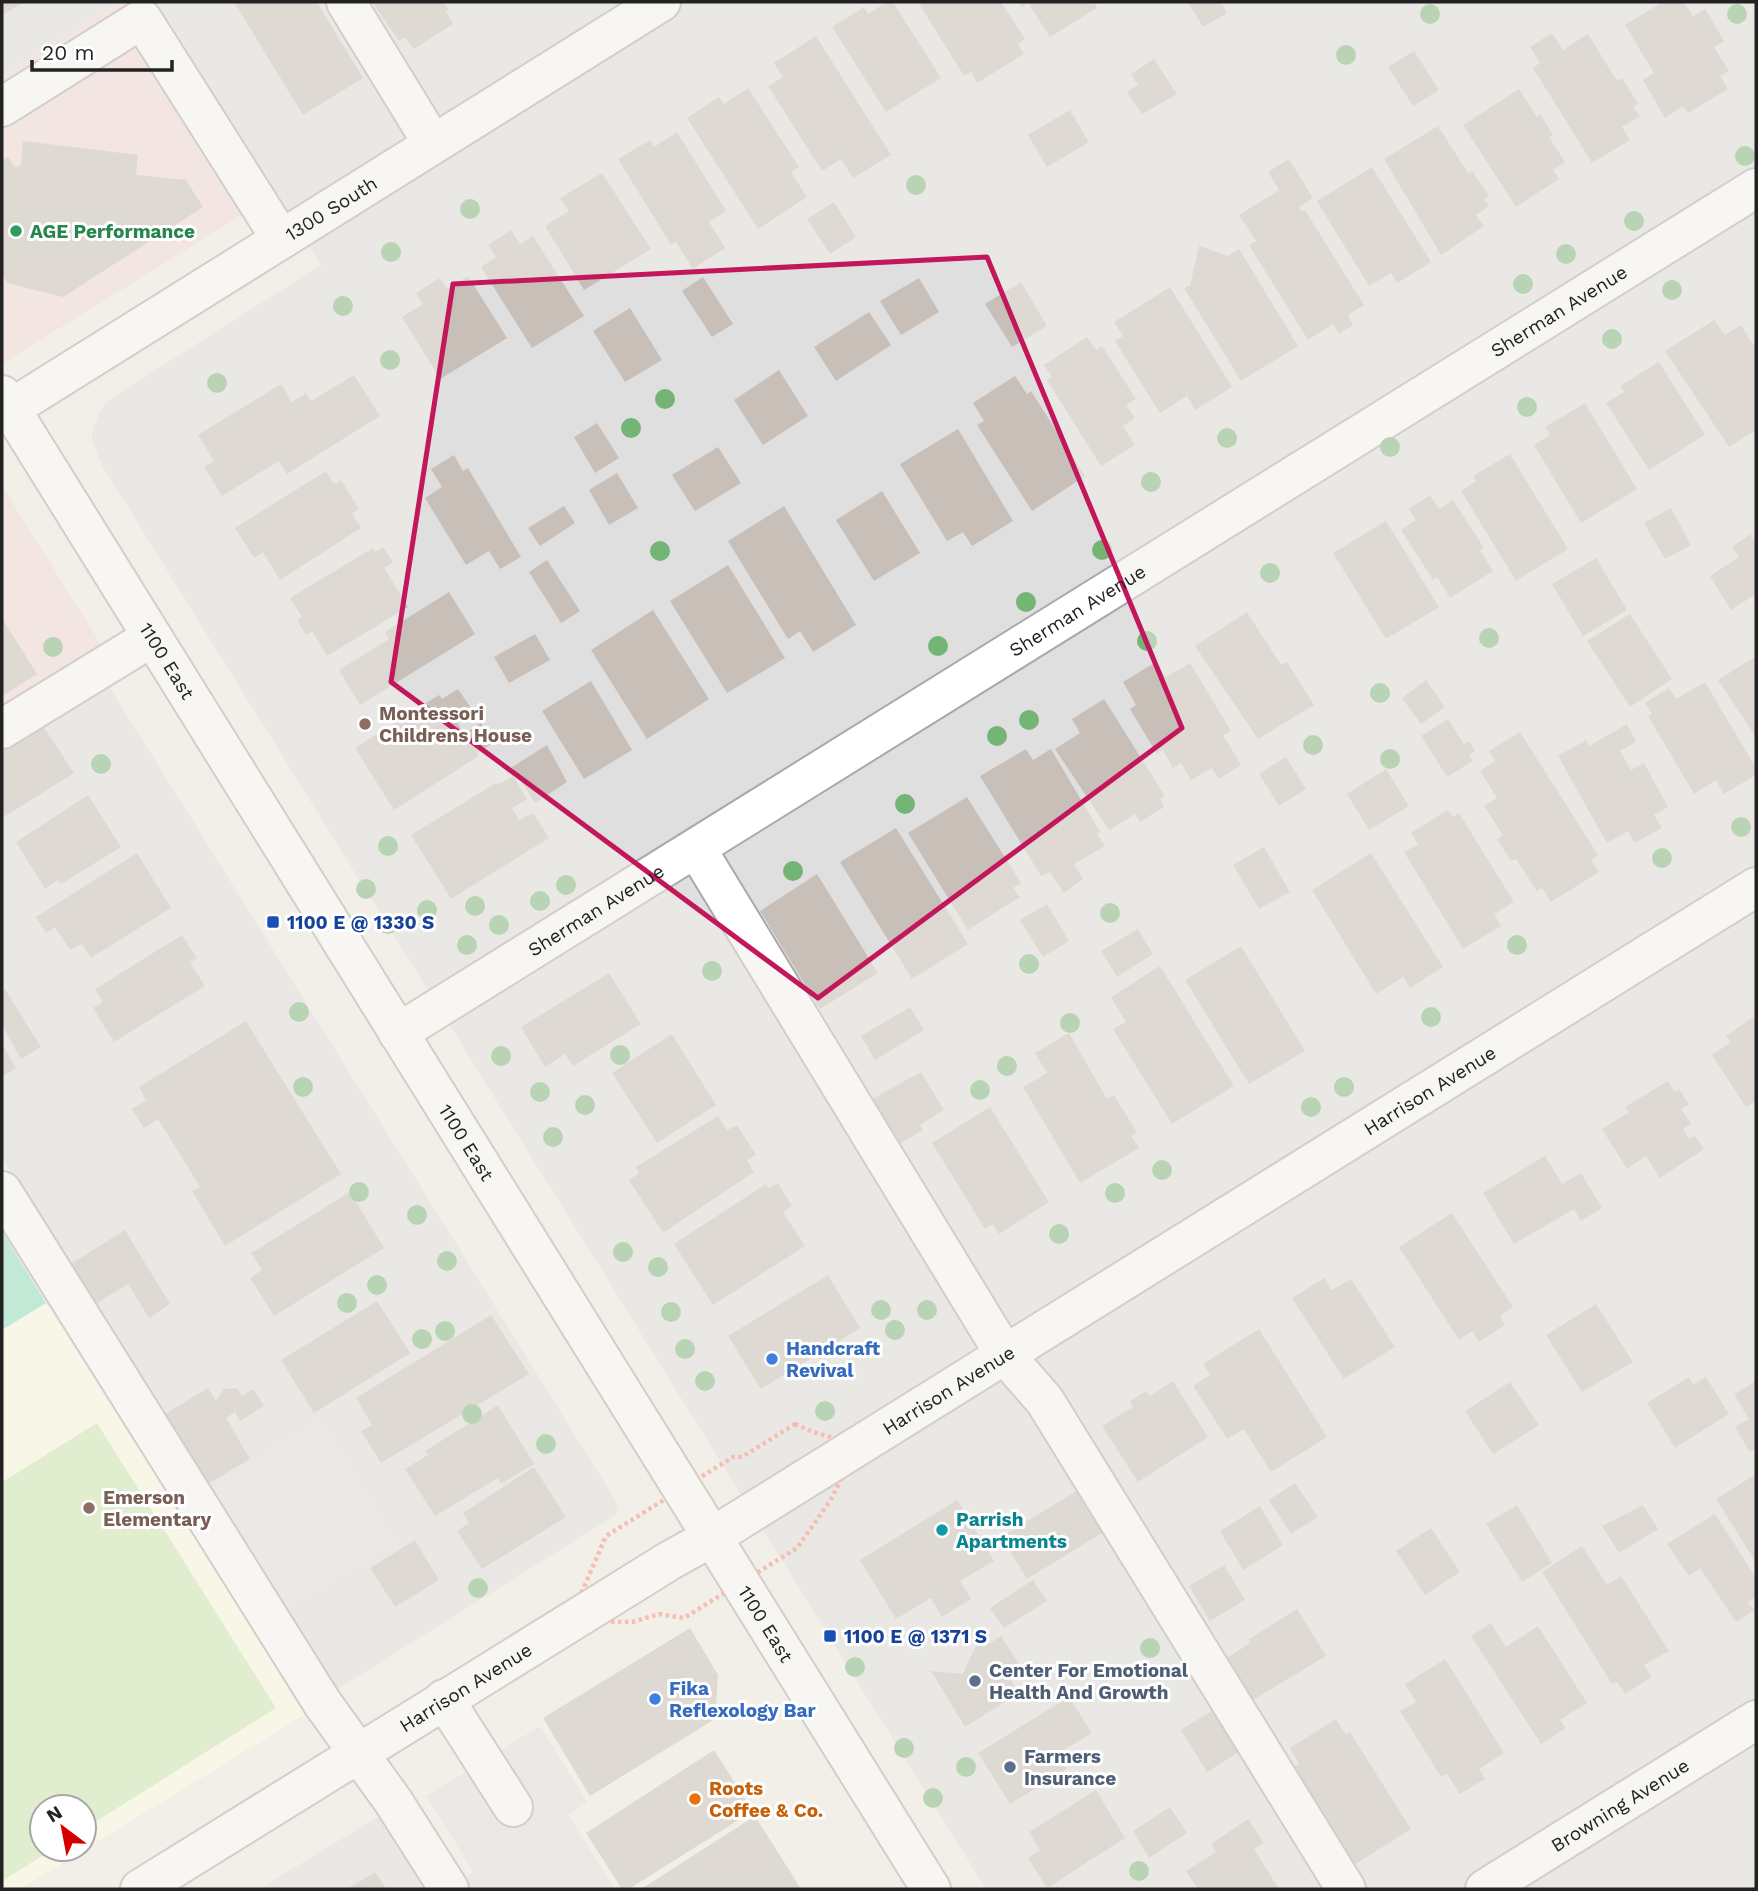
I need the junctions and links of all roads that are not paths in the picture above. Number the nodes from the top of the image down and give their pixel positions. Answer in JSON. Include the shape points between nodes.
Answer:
{"nodes":[{"id":1,"x":346,"y":2,"type":"edge"},
{"id":2,"x":661,"y":2,"type":"edge"},
{"id":3,"x":2,"y":107,"type":"edge"},
{"id":4,"x":433,"y":144,"type":"junction"},
{"id":5,"x":1756,"y":188,"type":"edge"},
{"id":6,"x":281,"y":239,"type":"junction"},
{"id":7,"x":4,"y":406,"type":"edge"},
{"id":8,"x":152,"y":637,"type":"junction"},
{"id":9,"x":2,"y":729,"type":"edge"},
{"id":10,"x":696,"y":848,"type":"junction"},
{"id":11,"x":1756,"y":887,"type":"edge"},
{"id":12,"x":398,"y":1033,"type":"junction"},
{"id":13,"x":2,"y":1191,"type":"edge"},
{"id":14,"x":1004,"y":1354,"type":"junction"},
{"id":15,"x":712,"y":1537,"type":"junction"},
{"id":16,"x":444,"y":1699,"type":"junction"},
{"id":17,"x":1756,"y":1720,"type":"edge"},
{"id":18,"x":358,"y":1753,"type":"junction"},
{"id":19,"x":513,"y":1807,"type":"dead end"},
{"id":20,"x":140,"y":1889,"type":"edge"},
{"id":21,"x":449,"y":1889,"type":"edge"},
{"id":22,"x":931,"y":1889,"type":"edge"},
{"id":23,"x":1346,"y":1889,"type":"edge"},
{"id":24,"x":1485,"y":1889,"type":"edge"}],
"edges":[{"from":1,"to":4,"type":"street"},
{"from":2,"to":4,"type":"street","name":"1300 South"},
{"from":3,"to":6,"type":"street","via":[[142,19]]},
{"from":4,"to":6,"type":"street","name":"1300 South"},
{"from":5,"to":10,"type":"street","name":"Sherman Avenue"},
{"from":6,"to":7,"type":"street","name":"1300 South"},
{"from":7,"to":8,"type":"street","name":"1100 East"},
{"from":8,"to":9,"type":"street"},
{"from":8,"to":12,"type":"street","name":"1100 East"},
{"from":10,"to":12,"type":"street","name":"Sherman Avenue"},
{"from":10,"to":14,"type":"street"},
{"from":11,"to":14,"type":"street","name":"Harrison Avenue"},
{"from":12,"to":15,"type":"street","name":"1100 East"},
{"from":13,"to":18,"type":"street"},
{"from":14,"to":15,"type":"street","name":"Harrison Avenue"},
{"from":14,"to":23,"type":"street","via":[[1045,1401]]},
{"from":15,"to":16,"type":"street","name":"Harrison Avenue"},
{"from":15,"to":22,"type":"street","name":"1100 East"},
{"from":16,"to":18,"type":"street","name":"Harrison Avenue"},
{"from":16,"to":19,"type":"street"},
{"from":17,"to":24,"type":"street","name":"Browning Avenue"},
{"from":18,"to":20,"type":"street","name":"Harrison Avenue"},
{"from":18,"to":21,"type":"street"}]}
